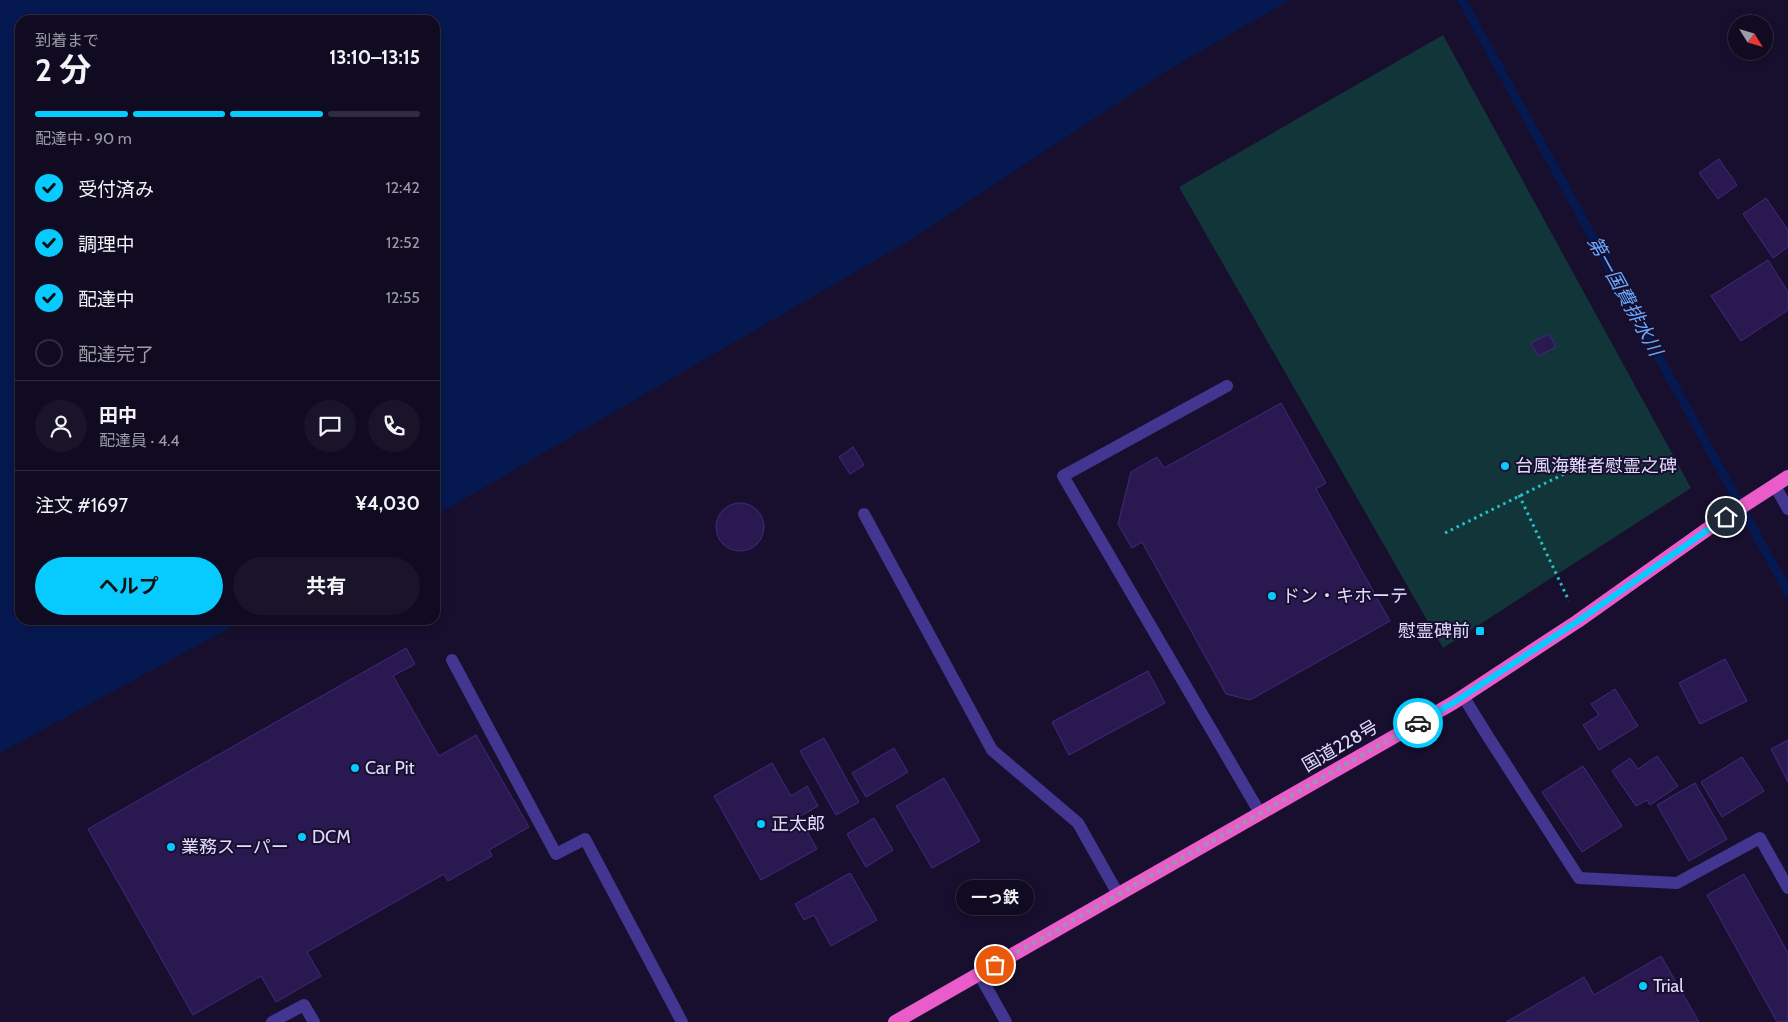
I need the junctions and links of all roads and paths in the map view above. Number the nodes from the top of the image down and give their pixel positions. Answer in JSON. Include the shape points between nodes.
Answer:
{"nodes":[{"id":1,"x":1227,"y":386,"type":"dead end"},
{"id":2,"x":1584,"y":464,"type":"dead end"},
{"id":3,"x":1788,"y":477,"type":"edge"},
{"id":4,"x":1775,"y":486,"type":"junction"},
{"id":5,"x":1519,"y":495,"type":"junction"},
{"id":6,"x":1788,"y":509,"type":"edge"},
{"id":7,"x":864,"y":514,"type":"dead end"},
{"id":8,"x":1445,"y":533,"type":"dead end"},
{"id":9,"x":1578,"y":621,"type":"junction"},
{"id":10,"x":452,"y":660,"type":"dead end"},
{"id":11,"x":1463,"y":696,"type":"junction"},
{"id":12,"x":1260,"y":813,"type":"junction"},
{"id":13,"x":1788,"y":888,"type":"edge"},
{"id":14,"x":1118,"y":894,"type":"junction"},
{"id":15,"x":979,"y":974,"type":"junction"},
{"id":16,"x":272,"y":1022,"type":"edge"},
{"id":17,"x":314,"y":1022,"type":"edge"},
{"id":18,"x":682,"y":1022,"type":"edge"},
{"id":19,"x":895,"y":1022,"type":"edge"},
{"id":20,"x":1006,"y":1022,"type":"edge"}],
"edges":[{"from":1,"to":12,"type":"street","via":[[1063,476]]},
{"from":2,"to":5,"type":"path"},
{"from":3,"to":4,"type":"highway","name":"国道228号"},
{"from":4,"to":6,"type":"street"},
{"from":4,"to":9,"type":"highway","name":"国道228号","via":[[1709,528]]},
{"from":5,"to":8,"type":"path"},
{"from":5,"to":9,"type":"path"},
{"from":7,"to":14,"type":"street","via":[[992,750],[1078,823]]},
{"from":9,"to":11,"type":"highway","name":"国道228号"},
{"from":10,"to":18,"type":"street","via":[[556,854],[585,839]]},
{"from":11,"to":12,"type":"highway","name":"国道228号"},
{"from":11,"to":13,"type":"street","via":[[1579,878],[1677,883],[1760,838]]},
{"from":12,"to":14,"type":"highway","name":"国道228号"},
{"from":14,"to":15,"type":"highway","name":"国道228号"},
{"from":15,"to":19,"type":"highway","name":"国道228号"},
{"from":15,"to":20,"type":"street"},
{"from":16,"to":17,"type":"street","via":[[304,1005]]}]}
